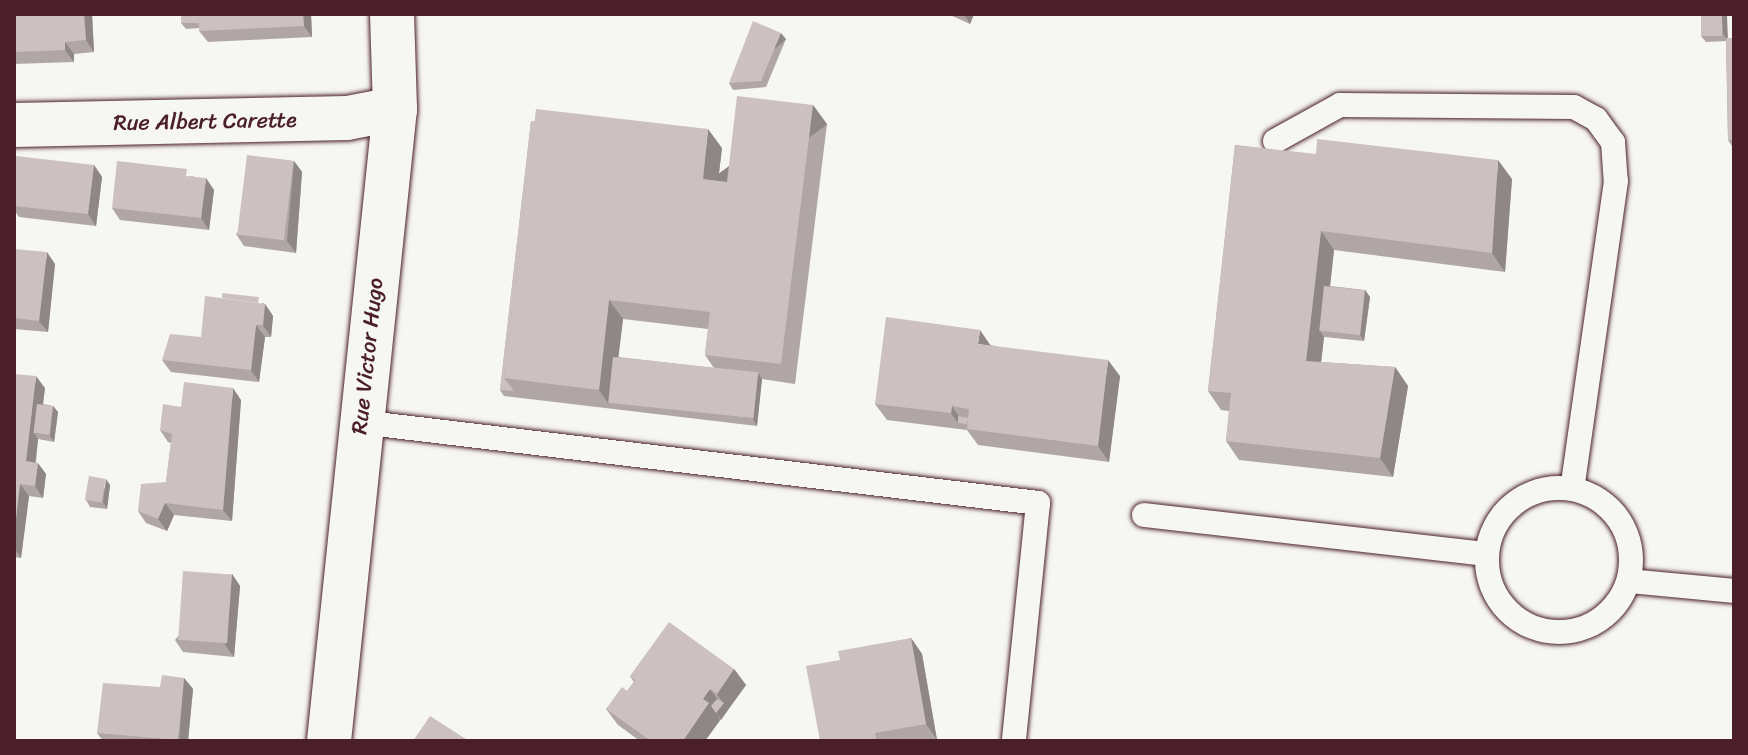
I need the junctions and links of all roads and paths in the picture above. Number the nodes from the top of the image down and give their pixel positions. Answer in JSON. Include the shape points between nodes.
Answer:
{"nodes":[{"id":1,"x":392,"y":14,"type":"edge"},
{"id":2,"x":395,"y":109,"type":"junction"},
{"id":3,"x":14,"y":125,"type":"edge"},
{"id":4,"x":1275,"y":141,"type":"dead end"},
{"id":5,"x":360,"y":422,"type":"junction"},
{"id":6,"x":1572,"y":489,"type":"junction"},
{"id":7,"x":1144,"y":515,"type":"dead end"},
{"id":8,"x":1486,"y":554,"type":"junction"},
{"id":9,"x":1629,"y":581,"type":"junction"},
{"id":10,"x":1734,"y":591,"type":"edge"},
{"id":11,"x":330,"y":697,"type":"junction"},
{"id":12,"x":309,"y":741,"type":"edge"},
{"id":13,"x":329,"y":741,"type":"edge"},
{"id":14,"x":1014,"y":741,"type":"edge"}],
"edges":[{"from":1,"to":2,"type":"street","name":"Rue Victor Hugo"},
{"from":2,"to":3,"type":"street","name":"Rue Albert Carette","via":[[347,118]]},
{"from":2,"to":5,"type":"street","name":"Rue Victor Hugo"},
{"from":4,"to":6,"type":"lane","via":[[1340,105],[1574,107],[1596,119],[1613,142],[1616,181]]},
{"from":5,"to":11,"type":"street","name":"Rue Victor Hugo"},
{"from":5,"to":14,"type":"lane","via":[[1038,503]]},
{"from":6,"to":8,"type":"lane","via":[[1525,496],[1506,510]]},
{"from":6,"to":9,"type":"lane","via":[[1594,497],[1620,523],[1631,556]]},
{"from":7,"to":8,"type":"lane"},
{"from":8,"to":9,"type":"lane","via":[[1497,599],[1524,623],[1557,633],[1602,619]]},
{"from":9,"to":10,"type":"lane"},
{"from":11,"to":12,"type":"street","name":"Rue Victor Hugo"},
{"from":11,"to":13,"type":"street","name":"Rue Victor Hugo"}]}
